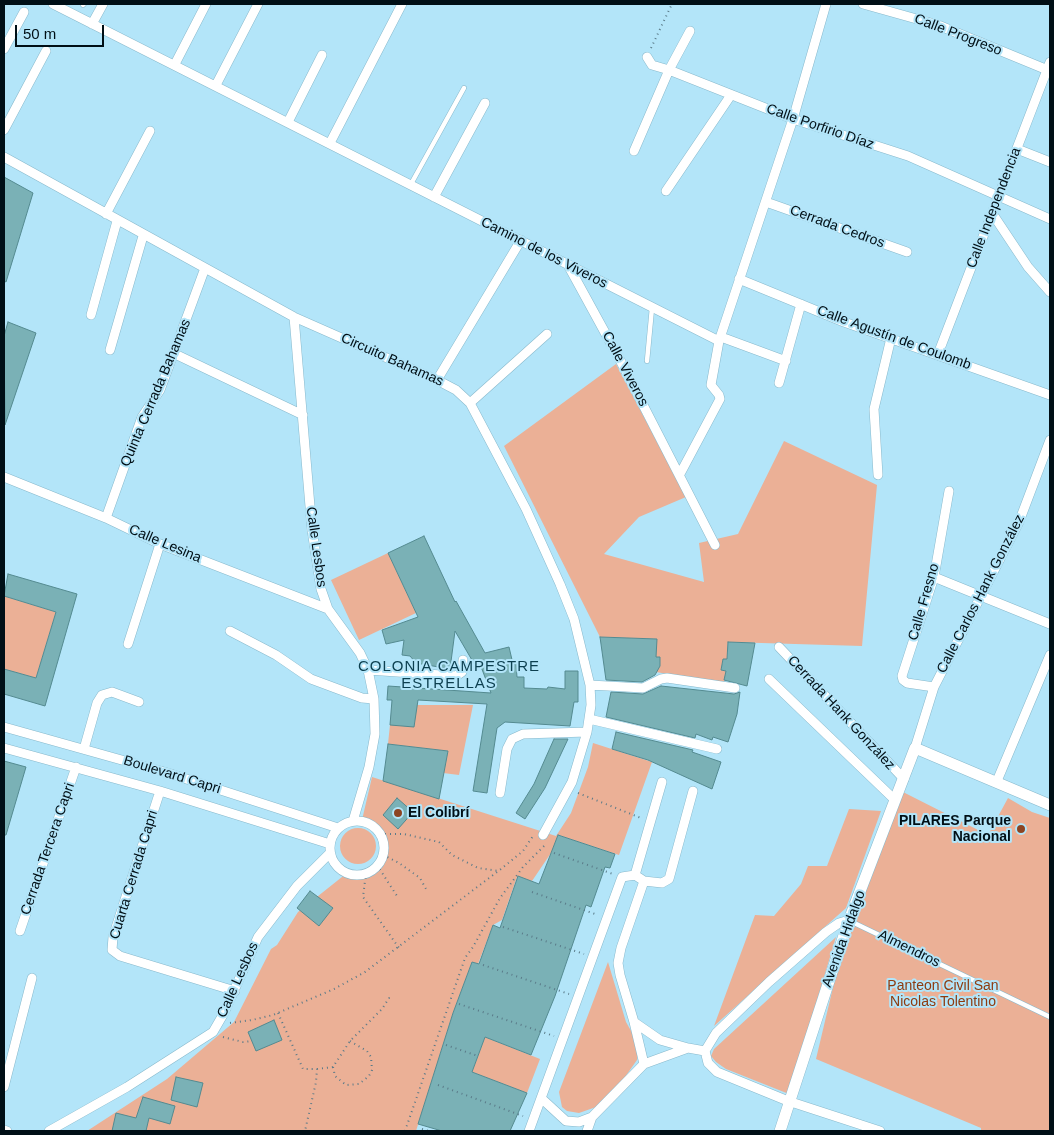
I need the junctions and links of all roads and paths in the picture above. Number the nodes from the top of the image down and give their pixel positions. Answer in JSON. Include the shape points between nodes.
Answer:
{"nodes":[{"id":1,"x":53,"y":4,"type":"edge"},
{"id":2,"x":102,"y":4,"type":"edge"},
{"id":3,"x":206,"y":4,"type":"edge"},
{"id":4,"x":258,"y":4,"type":"edge"},
{"id":5,"x":402,"y":4,"type":"edge"},
{"id":6,"x":672,"y":4,"type":"edge"},
{"id":7,"x":826,"y":4,"type":"edge"},
{"id":8,"x":863,"y":4,"type":"edge"},
{"id":9,"x":892,"y":8,"type":"edge"},
{"id":10,"x":24,"y":12,"type":"dead end"},
{"id":11,"x":92,"y":24,"type":"junction"},
{"id":12,"x":690,"y":31,"type":"dead end"},
{"id":13,"x":4,"y":48,"type":"edge"},
{"id":14,"x":46,"y":51,"type":"dead end"},
{"id":15,"x":322,"y":55,"type":"dead end"},
{"id":16,"x":647,"y":57,"type":"joint"},
{"id":17,"x":175,"y":64,"type":"junction"},
{"id":18,"x":1049,"y":68,"type":"edge"},
{"id":19,"x":669,"y":70,"type":"junction"},
{"id":20,"x":216,"y":85,"type":"junction"},
{"id":21,"x":464,"y":88,"type":"dead end"},
{"id":22,"x":731,"y":95,"type":"junction"},
{"id":23,"x":485,"y":103,"type":"dead end"},
{"id":24,"x":793,"y":119,"type":"junction"},
{"id":25,"x":288,"y":122,"type":"junction"},
{"id":26,"x":4,"y":130,"type":"edge"},
{"id":27,"x":150,"y":131,"type":"dead end"},
{"id":28,"x":330,"y":143,"type":"junction"},
{"id":29,"x":1017,"y":149,"type":"junction"},
{"id":30,"x":634,"y":152,"type":"dead end"},
{"id":31,"x":4,"y":157,"type":"edge"},
{"id":32,"x":1050,"y":162,"type":"edge"},
{"id":33,"x":411,"y":184,"type":"junction"},
{"id":34,"x":666,"y":191,"type":"dead end"},
{"id":35,"x":1000,"y":195,"type":"junction"},
{"id":36,"x":434,"y":197,"type":"junction"},
{"id":37,"x":766,"y":202,"type":"junction"},
{"id":38,"x":992,"y":213,"type":"junction"},
{"id":39,"x":106,"y":214,"type":"junction"},
{"id":40,"x":1050,"y":219,"type":"edge"},
{"id":41,"x":117,"y":221,"type":"junction"},
{"id":42,"x":143,"y":236,"type":"junction"},
{"id":43,"x":521,"y":240,"type":"junction"},
{"id":44,"x":907,"y":252,"type":"dead end"},
{"id":45,"x":568,"y":265,"type":"junction"},
{"id":46,"x":205,"y":268,"type":"junction"},
{"id":47,"x":739,"y":279,"type":"junction"},
{"id":48,"x":1050,"y":292,"type":"edge"},
{"id":49,"x":801,"y":304,"type":"junction"},
{"id":50,"x":652,"y":308,"type":"junction"},
{"id":51,"x":91,"y":315,"type":"dead end"},
{"id":52,"x":294,"y":317,"type":"junction"},
{"id":53,"x":547,"y":334,"type":"dead end"},
{"id":54,"x":891,"y":338,"type":"junction"},
{"id":55,"x":720,"y":339,"type":"junction"},
{"id":56,"x":110,"y":350,"type":"dead end"},
{"id":57,"x":175,"y":354,"type":"junction"},
{"id":58,"x":938,"y":354,"type":"junction"},
{"id":59,"x":647,"y":361,"type":"dead end"},
{"id":60,"x":786,"y":361,"type":"junction"},
{"id":61,"x":438,"y":380,"type":"junction"},
{"id":62,"x":779,"y":383,"type":"dead end"},
{"id":63,"x":1050,"y":395,"type":"edge"},
{"id":64,"x":470,"y":403,"type":"junction"},
{"id":65,"x":303,"y":415,"type":"junction"},
{"id":66,"x":1050,"y":440,"type":"edge"},
{"id":67,"x":680,"y":474,"type":"junction"},
{"id":68,"x":878,"y":476,"type":"dead end"},
{"id":69,"x":4,"y":477,"type":"edge"},
{"id":70,"x":949,"y":491,"type":"dead end"},
{"id":71,"x":106,"y":518,"type":"junction"},
{"id":72,"x":160,"y":544,"type":"junction"},
{"id":73,"x":714,"y":546,"type":"dead end"},
{"id":74,"x":934,"y":578,"type":"junction"},
{"id":75,"x":982,"y":597,"type":"junction"},
{"id":76,"x":328,"y":609,"type":"junction"},
{"id":77,"x":1050,"y":624,"type":"edge"},
{"id":78,"x":230,"y":631,"type":"dead end"},
{"id":79,"x":128,"y":644,"type":"dead end"},
{"id":80,"x":779,"y":646,"type":"dead end"},
{"id":81,"x":1050,"y":655,"type":"edge"},
{"id":82,"x":463,"y":660,"type":"dead end"},
{"id":83,"x":368,"y":670,"type":"junction"},
{"id":84,"x":769,"y":679,"type":"dead end"},
{"id":85,"x":590,"y":684,"type":"junction"},
{"id":86,"x":934,"y":687,"type":"junction"},
{"id":87,"x":735,"y":688,"type":"dead end"},
{"id":88,"x":374,"y":699,"type":"junction"},
{"id":89,"x":139,"y":702,"type":"dead end"},
{"id":90,"x":590,"y":719,"type":"junction"},
{"id":91,"x":4,"y":727,"type":"edge"},
{"id":92,"x":587,"y":732,"type":"junction"},
{"id":93,"x":4,"y":748,"type":"edge"},
{"id":94,"x":915,"y":748,"type":"junction"},
{"id":95,"x":717,"y":749,"type":"dead end"},
{"id":96,"x":84,"y":750,"type":"junction"},
{"id":97,"x":76,"y":767,"type":"junction"},
{"id":98,"x":904,"y":779,"type":"junction"},
{"id":99,"x":997,"y":781,"type":"junction"},
{"id":100,"x":662,"y":782,"type":"dead end"},
{"id":101,"x":568,"y":790,"type":"junction"},
{"id":102,"x":160,"y":791,"type":"junction"},
{"id":103,"x":693,"y":791,"type":"dead end"},
{"id":104,"x":500,"y":793,"type":"dead end"},
{"id":105,"x":895,"y":800,"type":"junction"},
{"id":106,"x":1050,"y":805,"type":"edge"},
{"id":107,"x":353,"y":821,"type":"junction"},
{"id":108,"x":650,"y":822,"type":"junction"},
{"id":109,"x":338,"y":828,"type":"junction"},
{"id":110,"x":380,"y":834,"type":"junction"},
{"id":111,"x":543,"y":835,"type":"junction"},
{"id":112,"x":330,"y":848,"type":"junction"},
{"id":113,"x":554,"y":853,"type":"dead end"},
{"id":114,"x":383,"y":855,"type":"junction"},
{"id":115,"x":377,"y":865,"type":"junction"},
{"id":116,"x":499,"y":871,"type":"junction"},
{"id":117,"x":366,"y":873,"type":"junction"},
{"id":118,"x":635,"y":874,"type":"junction"},
{"id":119,"x":622,"y":877,"type":"junction"},
{"id":120,"x":644,"y":880,"type":"junction"},
{"id":121,"x":426,"y":889,"type":"dead end"},
{"id":122,"x":532,"y":892,"type":"dead end"},
{"id":123,"x":397,"y":896,"type":"dead end"},
{"id":124,"x":605,"y":918,"type":"junction"},
{"id":125,"x":849,"y":920,"type":"junction"},
{"id":126,"x":503,"y":927,"type":"dead end"},
{"id":127,"x":20,"y":931,"type":"dead end"},
{"id":128,"x":399,"y":948,"type":"junction"},
{"id":129,"x":592,"y":956,"type":"junction"},
{"id":130,"x":484,"y":965,"type":"dead end"},
{"id":131,"x":32,"y":978,"type":"dead end"},
{"id":132,"x":235,"y":991,"type":"junction"},
{"id":133,"x":388,"y":994,"type":"dead end"},
{"id":134,"x":577,"y":997,"type":"junction"},
{"id":135,"x":460,"y":1004,"type":"dead end"},
{"id":136,"x":278,"y":1013,"type":"junction"},
{"id":137,"x":1050,"y":1017,"type":"edge"},
{"id":138,"x":634,"y":1022,"type":"junction"},
{"id":139,"x":219,"y":1023,"type":"junction"},
{"id":140,"x":213,"y":1032,"type":"junction"},
{"id":141,"x":561,"y":1039,"type":"junction"},
{"id":142,"x":252,"y":1040,"type":"dead end"},
{"id":143,"x":350,"y":1041,"type":"junction"},
{"id":144,"x":446,"y":1045,"type":"dead end"},
{"id":145,"x":688,"y":1048,"type":"junction"},
{"id":146,"x":705,"y":1051,"type":"junction"},
{"id":147,"x":478,"y":1056,"type":"dead end"},
{"id":148,"x":644,"y":1064,"type":"junction"},
{"id":149,"x":333,"y":1067,"type":"junction"},
{"id":150,"x":317,"y":1069,"type":"junction"},
{"id":151,"x":438,"y":1085,"type":"dead end"},
{"id":152,"x":4,"y":1087,"type":"edge"},
{"id":153,"x":541,"y":1098,"type":"junction"},
{"id":154,"x":788,"y":1101,"type":"junction"},
{"id":155,"x":592,"y":1116,"type":"junction"},
{"id":156,"x":532,"y":1120,"type":"junction"},
{"id":157,"x":422,"y":1129,"type":"dead end"},
{"id":158,"x":49,"y":1131,"type":"edge"},
{"id":159,"x":305,"y":1131,"type":"edge"},
{"id":160,"x":405,"y":1131,"type":"edge"},
{"id":161,"x":429,"y":1131,"type":"edge"},
{"id":162,"x":529,"y":1131,"type":"edge"},
{"id":163,"x":587,"y":1131,"type":"edge"},
{"id":164,"x":780,"y":1131,"type":"edge"},
{"id":165,"x":880,"y":1131,"type":"edge"}],
"edges":[{"from":1,"to":11,"type":"street","name":"Camino de los Viveros"},
{"from":2,"to":11,"type":"street"},
{"from":3,"to":17,"type":"street"},
{"from":4,"to":20,"type":"street"},
{"from":5,"to":28,"type":"street"},
{"from":6,"to":16,"type":"path"},
{"from":7,"to":24,"type":"street"},
{"from":8,"to":9,"type":"street","name":"Calle Progreso"},
{"from":9,"to":18,"type":"street","name":"Calle Progreso"},
{"from":10,"to":13,"type":"street"},
{"from":11,"to":17,"type":"street","name":"Camino de los Viveros"},
{"from":12,"to":19,"type":"street"},
{"from":14,"to":26,"type":"street"},
{"from":15,"to":25,"type":"street"},
{"from":16,"to":19,"type":"street","name":"Calle Porfirio Díaz","via":[[652,66]]},
{"from":17,"to":20,"type":"street","name":"Camino de los Viveros"},
{"from":18,"to":29,"type":"street","name":"Calle Independencia"},
{"from":19,"to":22,"type":"street","name":"Calle Porfirio Díaz"},
{"from":19,"to":30,"type":"street"},
{"from":20,"to":25,"type":"street","name":"Camino de los Viveros"},
{"from":21,"to":33,"type":"lane"},
{"from":22,"to":24,"type":"street","name":"Calle Porfirio Díaz"},
{"from":22,"to":34,"type":"street"},
{"from":23,"to":36,"type":"street"},
{"from":24,"to":35,"type":"street","name":"Calle Porfirio Díaz","via":[[908,156]]},
{"from":24,"to":37,"type":"street"},
{"from":25,"to":28,"type":"street","name":"Camino de los Viveros"},
{"from":27,"to":39,"type":"street"},
{"from":28,"to":33,"type":"street","name":"Camino de los Viveros"},
{"from":29,"to":32,"type":"street"},
{"from":29,"to":35,"type":"street","name":"Calle Independencia"},
{"from":31,"to":39,"type":"street","name":"Circuito Bahamas"},
{"from":33,"to":36,"type":"street","name":"Camino de los Viveros"},
{"from":35,"to":38,"type":"street","name":"Calle Independencia"},
{"from":35,"to":40,"type":"street","name":"Calle Porfirio Díaz"},
{"from":36,"to":43,"type":"street","name":"Camino de los Viveros"},
{"from":37,"to":44,"type":"street","name":"Cerrada Cedros"},
{"from":37,"to":47,"type":"street"},
{"from":38,"to":48,"type":"street","via":[[1028,267]]},
{"from":38,"to":58,"type":"street","name":"Calle Independencia"},
{"from":39,"to":41,"type":"street","name":"Circuito Bahamas"},
{"from":41,"to":42,"type":"street","name":"Circuito Bahamas"},
{"from":41,"to":51,"type":"street"},
{"from":42,"to":46,"type":"street","name":"Circuito Bahamas"},
{"from":42,"to":56,"type":"street"},
{"from":43,"to":45,"type":"street","name":"Camino de los Viveros"},
{"from":43,"to":61,"type":"street"},
{"from":45,"to":50,"type":"street","name":"Camino de los Viveros"},
{"from":45,"to":67,"type":"street","name":"Calle Viveros"},
{"from":46,"to":52,"type":"street","name":"Circuito Bahamas"},
{"from":46,"to":57,"type":"street","name":"Quinta Cerrada Bahamas"},
{"from":47,"to":49,"type":"street","name":"Calle Agustín de Coulomb"},
{"from":47,"to":55,"type":"street"},
{"from":49,"to":54,"type":"street","name":"Calle Agustín de Coulomb"},
{"from":49,"to":60,"type":"street"},
{"from":50,"to":55,"type":"street","name":"Camino de los Viveros"},
{"from":50,"to":59,"type":"lane"},
{"from":52,"to":61,"type":"street","name":"Circuito Bahamas"},
{"from":52,"to":65,"type":"street","name":"Calle Lesbos"},
{"from":53,"to":64,"type":"street"},
{"from":54,"to":58,"type":"street","name":"Calle Agustín de Coulomb"},
{"from":54,"to":68,"type":"street","via":[[874,409]]},
{"from":55,"to":60,"type":"street"},
{"from":55,"to":67,"type":"street","via":[[711,385],[720,399]]},
{"from":57,"to":65,"type":"street"},
{"from":57,"to":71,"type":"street","name":"Quinta Cerrada Bahamas","via":[[160,390],[142,417]]},
{"from":58,"to":63,"type":"street","name":"Calle Agustín de Coulomb"},
{"from":60,"to":62,"type":"street"},
{"from":61,"to":64,"type":"street","name":"Circuito Bahamas"},
{"from":64,"to":85,"type":"street","name":"Circuito Bahamas","via":[[526,509],[560,584],[574,619]]},
{"from":65,"to":76,"type":"street","name":"Calle Lesbos","via":[[317,570]]},
{"from":66,"to":75,"type":"street","name":"Calle Carlos Hank González","via":[[1019,522]]},
{"from":67,"to":73,"type":"street","name":"Calle Viveros"},
{"from":69,"to":71,"type":"street","name":"Calle Lesina"},
{"from":70,"to":74,"type":"street","name":"Calle Fresno"},
{"from":71,"to":72,"type":"street","name":"Calle Lesina"},
{"from":72,"to":76,"type":"street","name":"Calle Lesina"},
{"from":72,"to":79,"type":"street"},
{"from":74,"to":75,"type":"street"},
{"from":74,"to":86,"type":"street","name":"Calle Fresno","via":[[902,676],[907,683]]},
{"from":75,"to":77,"type":"street"},
{"from":75,"to":86,"type":"street","name":"Calle Carlos Hank González"},
{"from":76,"to":83,"type":"street","name":"Calle Lesbos","via":[[360,653]]},
{"from":78,"to":88,"type":"street","via":[[276,655],[311,679],[362,698]]},
{"from":80,"to":98,"type":"street","name":"Cerrada Hank González"},
{"from":81,"to":99,"type":"street"},
{"from":82,"to":83,"type":"street","via":[[462,672],[456,676]]},
{"from":83,"to":88,"type":"street","name":"Calle Lesbos"},
{"from":84,"to":105,"type":"street"},
{"from":85,"to":87,"type":"street","via":[[643,688],[667,678]]},
{"from":85,"to":90,"type":"street","name":"Circuito Bahamas"},
{"from":86,"to":94,"type":"street","name":"Calle Carlos Hank González"},
{"from":88,"to":107,"type":"street","name":"Calle Lesbos","via":[[373,742]]},
{"from":89,"to":96,"type":"street","via":[[112,692],[102,694],[96,702]]},
{"from":90,"to":92,"type":"street","name":"Circuito Bahamas"},
{"from":90,"to":95,"type":"street"},
{"from":91,"to":96,"type":"street","name":"Boulevard Capri"},
{"from":92,"to":101,"type":"street","name":"Circuito Bahamas"},
{"from":92,"to":104,"type":"street","via":[[523,734],[512,739],[507,749]]},
{"from":93,"to":97,"type":"street","name":"Boulevard Capri"},
{"from":94,"to":98,"type":"street","name":"Avenida Hidalgo"},
{"from":94,"to":99,"type":"street"},
{"from":96,"to":109,"type":"street","name":"Boulevard Capri","via":[[168,773]]},
{"from":97,"to":102,"type":"street","name":"Boulevard Capri"},
{"from":97,"to":127,"type":"street","name":"Cerrada Tercera Capri"},
{"from":98,"to":105,"type":"street","name":"Avenida Hidalgo"},
{"from":99,"to":106,"type":"street"},
{"from":100,"to":108,"type":"street"},
{"from":101,"to":108,"type":"path"},
{"from":101,"to":111,"type":"street","name":"Circuito Bahamas"},
{"from":102,"to":112,"type":"street","name":"Boulevard Capri"},
{"from":102,"to":132,"type":"street","name":"Cuarta Cerrada Capri","via":[[113,937],[112,950],[120,956]]},
{"from":103,"to":120,"type":"street","via":[[669,879],[662,883]]},
{"from":105,"to":125,"type":"street","name":"Avenida Hidalgo"},
{"from":107,"to":109,"type":"street"},
{"from":107,"to":110,"type":"street","via":[[370,824]]},
{"from":108,"to":118,"type":"street"},
{"from":109,"to":112,"type":"street"},
{"from":110,"to":114,"type":"street"},
{"from":110,"to":116,"type":"path","via":[[404,834],[439,842],[452,855],[478,868]]},
{"from":111,"to":116,"type":"path","via":[[537,830],[523,851]]},
{"from":111,"to":160,"type":"path","via":[[549,840],[500,898],[464,958]]},
{"from":112,"to":117,"type":"street","via":[[334,861],[347,873]]},
{"from":112,"to":132,"type":"street","name":"Calle Lesbos","via":[[258,937]]},
{"from":113,"to":119,"type":"path"},
{"from":114,"to":115,"type":"street"},
{"from":114,"to":121,"type":"path","via":[[420,878]]},
{"from":115,"to":117,"type":"street"},
{"from":115,"to":123,"type":"path"},
{"from":116,"to":128,"type":"path"},
{"from":117,"to":128,"type":"path","via":[[363,898]]},
{"from":118,"to":119,"type":"street"},
{"from":118,"to":120,"type":"street"},
{"from":119,"to":124,"type":"street"},
{"from":120,"to":138,"type":"street","via":[[618,963]]},
{"from":122,"to":124,"type":"path"},
{"from":124,"to":129,"type":"street"},
{"from":125,"to":137,"type":"lane","name":"Almendros"},
{"from":125,"to":146,"type":"street","via":[[826,932],[768,982],[716,1033]]},
{"from":125,"to":154,"type":"street","name":"Avenida Hidalgo"},
{"from":126,"to":129,"type":"path"},
{"from":128,"to":136,"type":"path","via":[[334,989]]},
{"from":129,"to":134,"type":"street"},
{"from":130,"to":134,"type":"path"},
{"from":131,"to":152,"type":"street"},
{"from":132,"to":139,"type":"street","name":"Calle Lesbos"},
{"from":133,"to":143,"type":"path","via":[[382,1009]]},
{"from":134,"to":141,"type":"street"},
{"from":135,"to":141,"type":"path"},
{"from":136,"to":139,"type":"path","via":[[252,1020]]},
{"from":136,"to":150,"type":"path","via":[[303,1069]]},
{"from":138,"to":145,"type":"street","via":[[660,1040]]},
{"from":138,"to":148,"type":"street"},
{"from":139,"to":140,"type":"street","name":"Calle Lesbos"},
{"from":140,"to":142,"type":"path","via":[[232,1041]]},
{"from":140,"to":158,"type":"street","name":"Calle Lesbos","via":[[127,1087]]},
{"from":141,"to":153,"type":"street"},
{"from":143,"to":149,"type":"path"},
{"from":143,"to":149,"type":"path","via":[[371,1057],[369,1076],[359,1084],[346,1084],[335,1076]]},
{"from":144,"to":147,"type":"path"},
{"from":145,"to":146,"type":"street"},
{"from":145,"to":148,"type":"street"},
{"from":146,"to":154,"type":"street","via":[[708,1063],[717,1072]]},
{"from":148,"to":155,"type":"street"},
{"from":149,"to":150,"type":"path"},
{"from":150,"to":159,"type":"path"},
{"from":151,"to":156,"type":"path"},
{"from":153,"to":155,"type":"street","via":[[566,1121],[578,1122]]},
{"from":153,"to":156,"type":"street"},
{"from":154,"to":164,"type":"street","name":"Avenida Hidalgo"},
{"from":154,"to":165,"type":"street"},
{"from":155,"to":163,"type":"street"},
{"from":156,"to":162,"type":"street"},
{"from":157,"to":161,"type":"path"}]}
